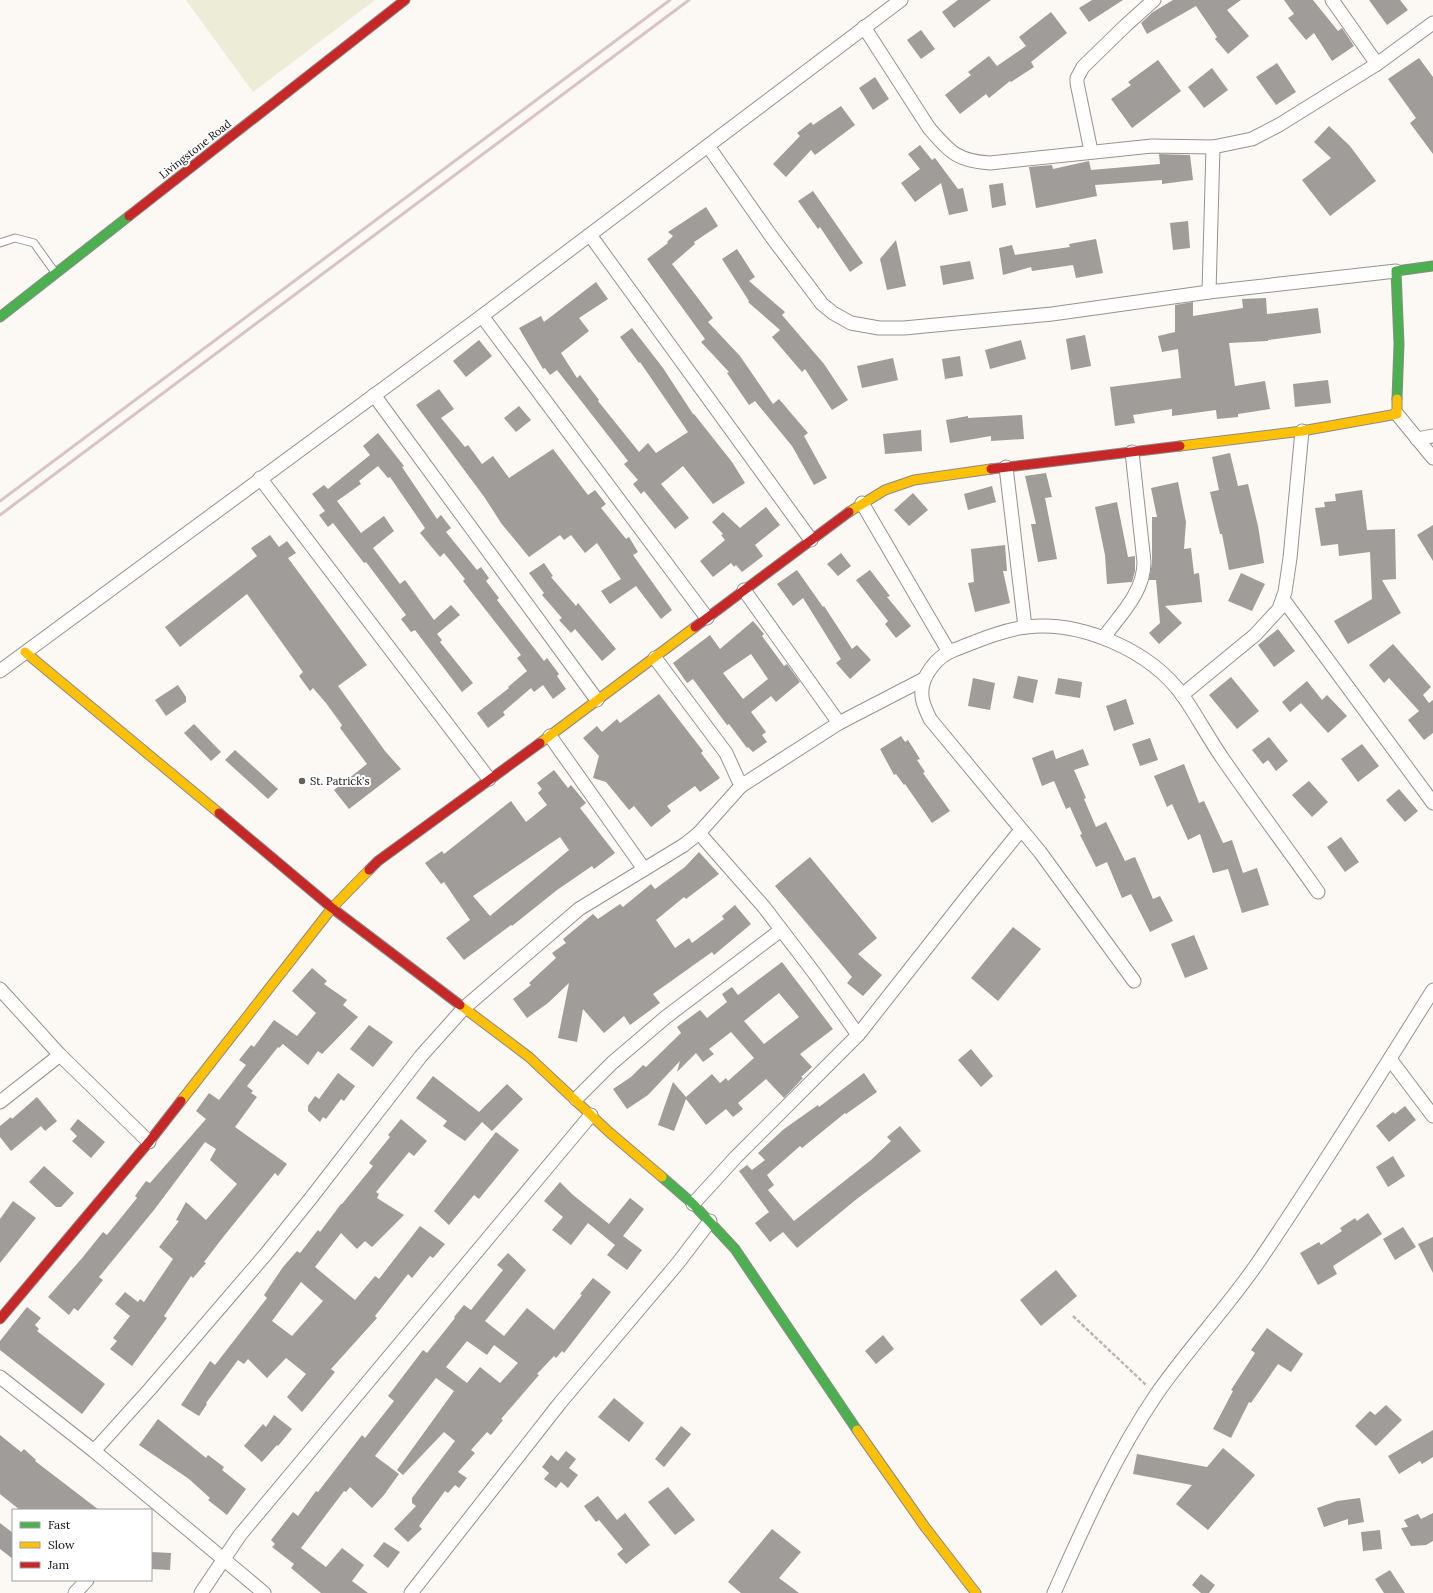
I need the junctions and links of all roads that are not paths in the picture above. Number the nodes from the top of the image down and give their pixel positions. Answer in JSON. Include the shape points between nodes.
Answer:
{"nodes":[{"id":1,"x":405,"y":0,"type":"edge"},
{"id":2,"x":901,"y":0,"type":"edge"},
{"id":3,"x":1154,"y":0,"type":"edge"},
{"id":4,"x":1332,"y":0,"type":"edge"},
{"id":5,"x":1433,"y":23,"type":"edge"},
{"id":6,"x":864,"y":27,"type":"junction"},
{"id":7,"x":1377,"y":64,"type":"junction"},
{"id":8,"x":708,"y":146,"type":"junction"},
{"id":9,"x":1213,"y":147,"type":"junction"},
{"id":10,"x":1091,"y":152,"type":"junction"},
{"id":11,"x":590,"y":235,"type":"junction"},
{"id":12,"x":0,"y":244,"type":"edge"},
{"id":13,"x":1433,"y":266,"type":"edge"},
{"id":14,"x":1396,"y":271,"type":"junction"},
{"id":15,"x":55,"y":273,"type":"junction"},
{"id":16,"x":1209,"y":292,"type":"junction"},
{"id":17,"x":482,"y":316,"type":"junction"},
{"id":18,"x":0,"y":317,"type":"edge"},
{"id":19,"x":374,"y":395,"type":"junction"},
{"id":20,"x":1397,"y":414,"type":"junction"},
{"id":21,"x":1302,"y":431,"type":"junction"},
{"id":22,"x":1433,"y":436,"type":"edge"},
{"id":23,"x":1417,"y":439,"type":"junction"},
{"id":24,"x":1132,"y":452,"type":"junction"},
{"id":25,"x":1433,"y":458,"type":"edge"},
{"id":26,"x":1006,"y":467,"type":"junction"},
{"id":27,"x":260,"y":478,"type":"junction"},
{"id":28,"x":862,"y":503,"type":"junction"},
{"id":29,"x":812,"y":540,"type":"junction"},
{"id":30,"x":744,"y":590,"type":"junction"},
{"id":31,"x":1283,"y":600,"type":"junction"},
{"id":32,"x":707,"y":618,"type":"junction"},
{"id":33,"x":1026,"y":627,"type":"junction"},
{"id":34,"x":1104,"y":637,"type":"junction"},
{"id":35,"x":25,"y":652,"type":"junction"},
{"id":36,"x":949,"y":652,"type":"junction"},
{"id":37,"x":654,"y":658,"type":"junction"},
{"id":38,"x":0,"y":671,"type":"edge"},
{"id":39,"x":924,"y":679,"type":"junction"},
{"id":40,"x":1182,"y":695,"type":"junction"},
{"id":41,"x":596,"y":700,"type":"junction"},
{"id":42,"x":839,"y":723,"type":"junction"},
{"id":43,"x":550,"y":736,"type":"junction"},
{"id":44,"x":489,"y":779,"type":"junction"},
{"id":45,"x":741,"y":786,"type":"junction"},
{"id":46,"x":1433,"y":802,"type":"edge"},
{"id":47,"x":1021,"y":830,"type":"junction"},
{"id":48,"x":699,"y":833,"type":"junction"},
{"id":49,"x":644,"y":869,"type":"junction"},
{"id":50,"x":1318,"y":892,"type":"dead end"},
{"id":51,"x":332,"y":908,"type":"junction"},
{"id":52,"x":781,"y":930,"type":"junction"},
{"id":53,"x":1134,"y":981,"type":"dead end"},
{"id":54,"x":0,"y":989,"type":"edge"},
{"id":55,"x":1433,"y":990,"type":"edge"},
{"id":56,"x":464,"y":1008,"type":"junction"},
{"id":57,"x":858,"y":1035,"type":"junction"},
{"id":58,"x":60,"y":1056,"type":"junction"},
{"id":59,"x":1390,"y":1059,"type":"junction"},
{"id":60,"x":576,"y":1099,"type":"junction"},
{"id":61,"x":0,"y":1102,"type":"edge"},
{"id":62,"x":591,"y":1115,"type":"junction"},
{"id":63,"x":1433,"y":1116,"type":"edge"},
{"id":64,"x":149,"y":1142,"type":"junction"},
{"id":65,"x":693,"y":1204,"type":"junction"},
{"id":66,"x":710,"y":1221,"type":"junction"},
{"id":67,"x":0,"y":1319,"type":"edge"},
{"id":68,"x":0,"y":1377,"type":"edge"},
{"id":69,"x":94,"y":1451,"type":"junction"},
{"id":70,"x":151,"y":1506,"type":"edge"},
{"id":71,"x":223,"y":1558,"type":"junction"},
{"id":72,"x":86,"y":1581,"type":"edge"},
{"id":73,"x":75,"y":1593,"type":"edge"},
{"id":74,"x":201,"y":1593,"type":"edge"},
{"id":75,"x":264,"y":1593,"type":"edge"},
{"id":76,"x":411,"y":1593,"type":"edge"},
{"id":77,"x":976,"y":1593,"type":"edge"},
{"id":78,"x":1054,"y":1593,"type":"edge"}],
"edges":[{"from":1,"to":15,"type":"main road","name":"Livingstone Road"},
{"from":2,"to":6,"type":"street"},
{"from":3,"to":10,"type":"street","via":[[1083,67],[1077,78]]},
{"from":4,"to":7,"type":"street"},
{"from":5,"to":7,"type":"street"},
{"from":6,"to":8,"type":"street"},
{"from":6,"to":10,"type":"street","via":[[929,128],[949,150],[962,159],[990,163]]},
{"from":7,"to":9,"type":"street","via":[[1280,125],[1252,139]]},
{"from":8,"to":11,"type":"street"},
{"from":8,"to":16,"type":"street","via":[[822,304],[851,323],[879,328],[904,328],[1052,314]]},
{"from":9,"to":10,"type":"street","via":[[1152,146]]},
{"from":9,"to":16,"type":"street"},
{"from":11,"to":17,"type":"street"},
{"from":11,"to":29,"type":"street"},
{"from":12,"to":15,"type":"lane","via":[[14,238],[34,243]]},
{"from":13,"to":14,"type":"main road"},
{"from":14,"to":16,"type":"street"},
{"from":14,"to":20,"type":"main road","via":[[1399,344]]},
{"from":15,"to":18,"type":"main road","name":"Livingstone Road"},
{"from":17,"to":19,"type":"street"},
{"from":17,"to":32,"type":"street"},
{"from":19,"to":27,"type":"street"},
{"from":19,"to":41,"type":"street"},
{"from":20,"to":21,"type":"main road"},
{"from":20,"to":23,"type":"street"},
{"from":21,"to":24,"type":"main road"},
{"from":21,"to":31,"type":"street","via":[[1290,558]]},
{"from":22,"to":23,"type":"street"},
{"from":23,"to":25,"type":"street"},
{"from":24,"to":26,"type":"main road"},
{"from":24,"to":34,"type":"street","via":[[1144,575],[1138,591]]},
{"from":26,"to":28,"type":"main road","via":[[914,480],[886,490]]},
{"from":26,"to":33,"type":"street"},
{"from":27,"to":35,"type":"street"},
{"from":27,"to":44,"type":"street"},
{"from":28,"to":29,"type":"main road"},
{"from":28,"to":36,"type":"street"},
{"from":29,"to":30,"type":"main road"},
{"from":30,"to":32,"type":"main road"},
{"from":30,"to":42,"type":"street"},
{"from":31,"to":40,"type":"street","via":[[1275,615],[1255,635]]},
{"from":31,"to":46,"type":"street"},
{"from":32,"to":37,"type":"main road"},
{"from":33,"to":34,"type":"street","via":[[1054,626]]},
{"from":33,"to":36,"type":"street"},
{"from":34,"to":40,"type":"street","via":[[1154,665]]},
{"from":35,"to":38,"type":"street"},
{"from":35,"to":51,"type":"main road"},
{"from":36,"to":39,"type":"street","via":[[931,667]]},
{"from":37,"to":41,"type":"main road"},
{"from":37,"to":45,"type":"street","via":[[726,754]]},
{"from":39,"to":42,"type":"street"},
{"from":39,"to":47,"type":"street","via":[[922,696],[930,719]]},
{"from":40,"to":50,"type":"street","via":[[1224,760]]},
{"from":41,"to":43,"type":"main road"},
{"from":42,"to":45,"type":"street"},
{"from":43,"to":44,"type":"main road"},
{"from":43,"to":49,"type":"street"},
{"from":44,"to":51,"type":"main road","via":[[378,861]]},
{"from":45,"to":48,"type":"street"},
{"from":47,"to":53,"type":"street","via":[[1040,852]]},
{"from":47,"to":57,"type":"street"},
{"from":48,"to":49,"type":"street","via":[[671,854]]},
{"from":48,"to":52,"type":"street"},
{"from":49,"to":56,"type":"street","via":[[579,909]]},
{"from":51,"to":56,"type":"main road"},
{"from":51,"to":64,"type":"main road"},
{"from":52,"to":57,"type":"street"},
{"from":52,"to":60,"type":"street","via":[[666,1017],[612,1063]]},
{"from":54,"to":58,"type":"street"},
{"from":55,"to":59,"type":"street"},
{"from":56,"to":60,"type":"main road","via":[[530,1057]]},
{"from":56,"to":69,"type":"street","via":[[421,1056],[257,1265]]},
{"from":57,"to":65,"type":"street","via":[[736,1157]]},
{"from":58,"to":61,"type":"street"},
{"from":58,"to":64,"type":"street"},
{"from":59,"to":63,"type":"street"},
{"from":59,"to":78,"type":"street","via":[[1255,1266],[1156,1394],[1119,1458]]},
{"from":60,"to":62,"type":"main road"},
{"from":62,"to":65,"type":"main road"},
{"from":62,"to":71,"type":"street"},
{"from":64,"to":67,"type":"main road"},
{"from":65,"to":66,"type":"main road"},
{"from":66,"to":76,"type":"street","via":[[678,1263],[555,1408]]},
{"from":66,"to":77,"type":"main road","via":[[751,1271],[924,1527]]},
{"from":68,"to":69,"type":"street"},
{"from":69,"to":70,"type":"street"},
{"from":70,"to":71,"type":"street"},
{"from":71,"to":74,"type":"street"},
{"from":71,"to":75,"type":"street"},
{"from":72,"to":73,"type":"street"}]}
